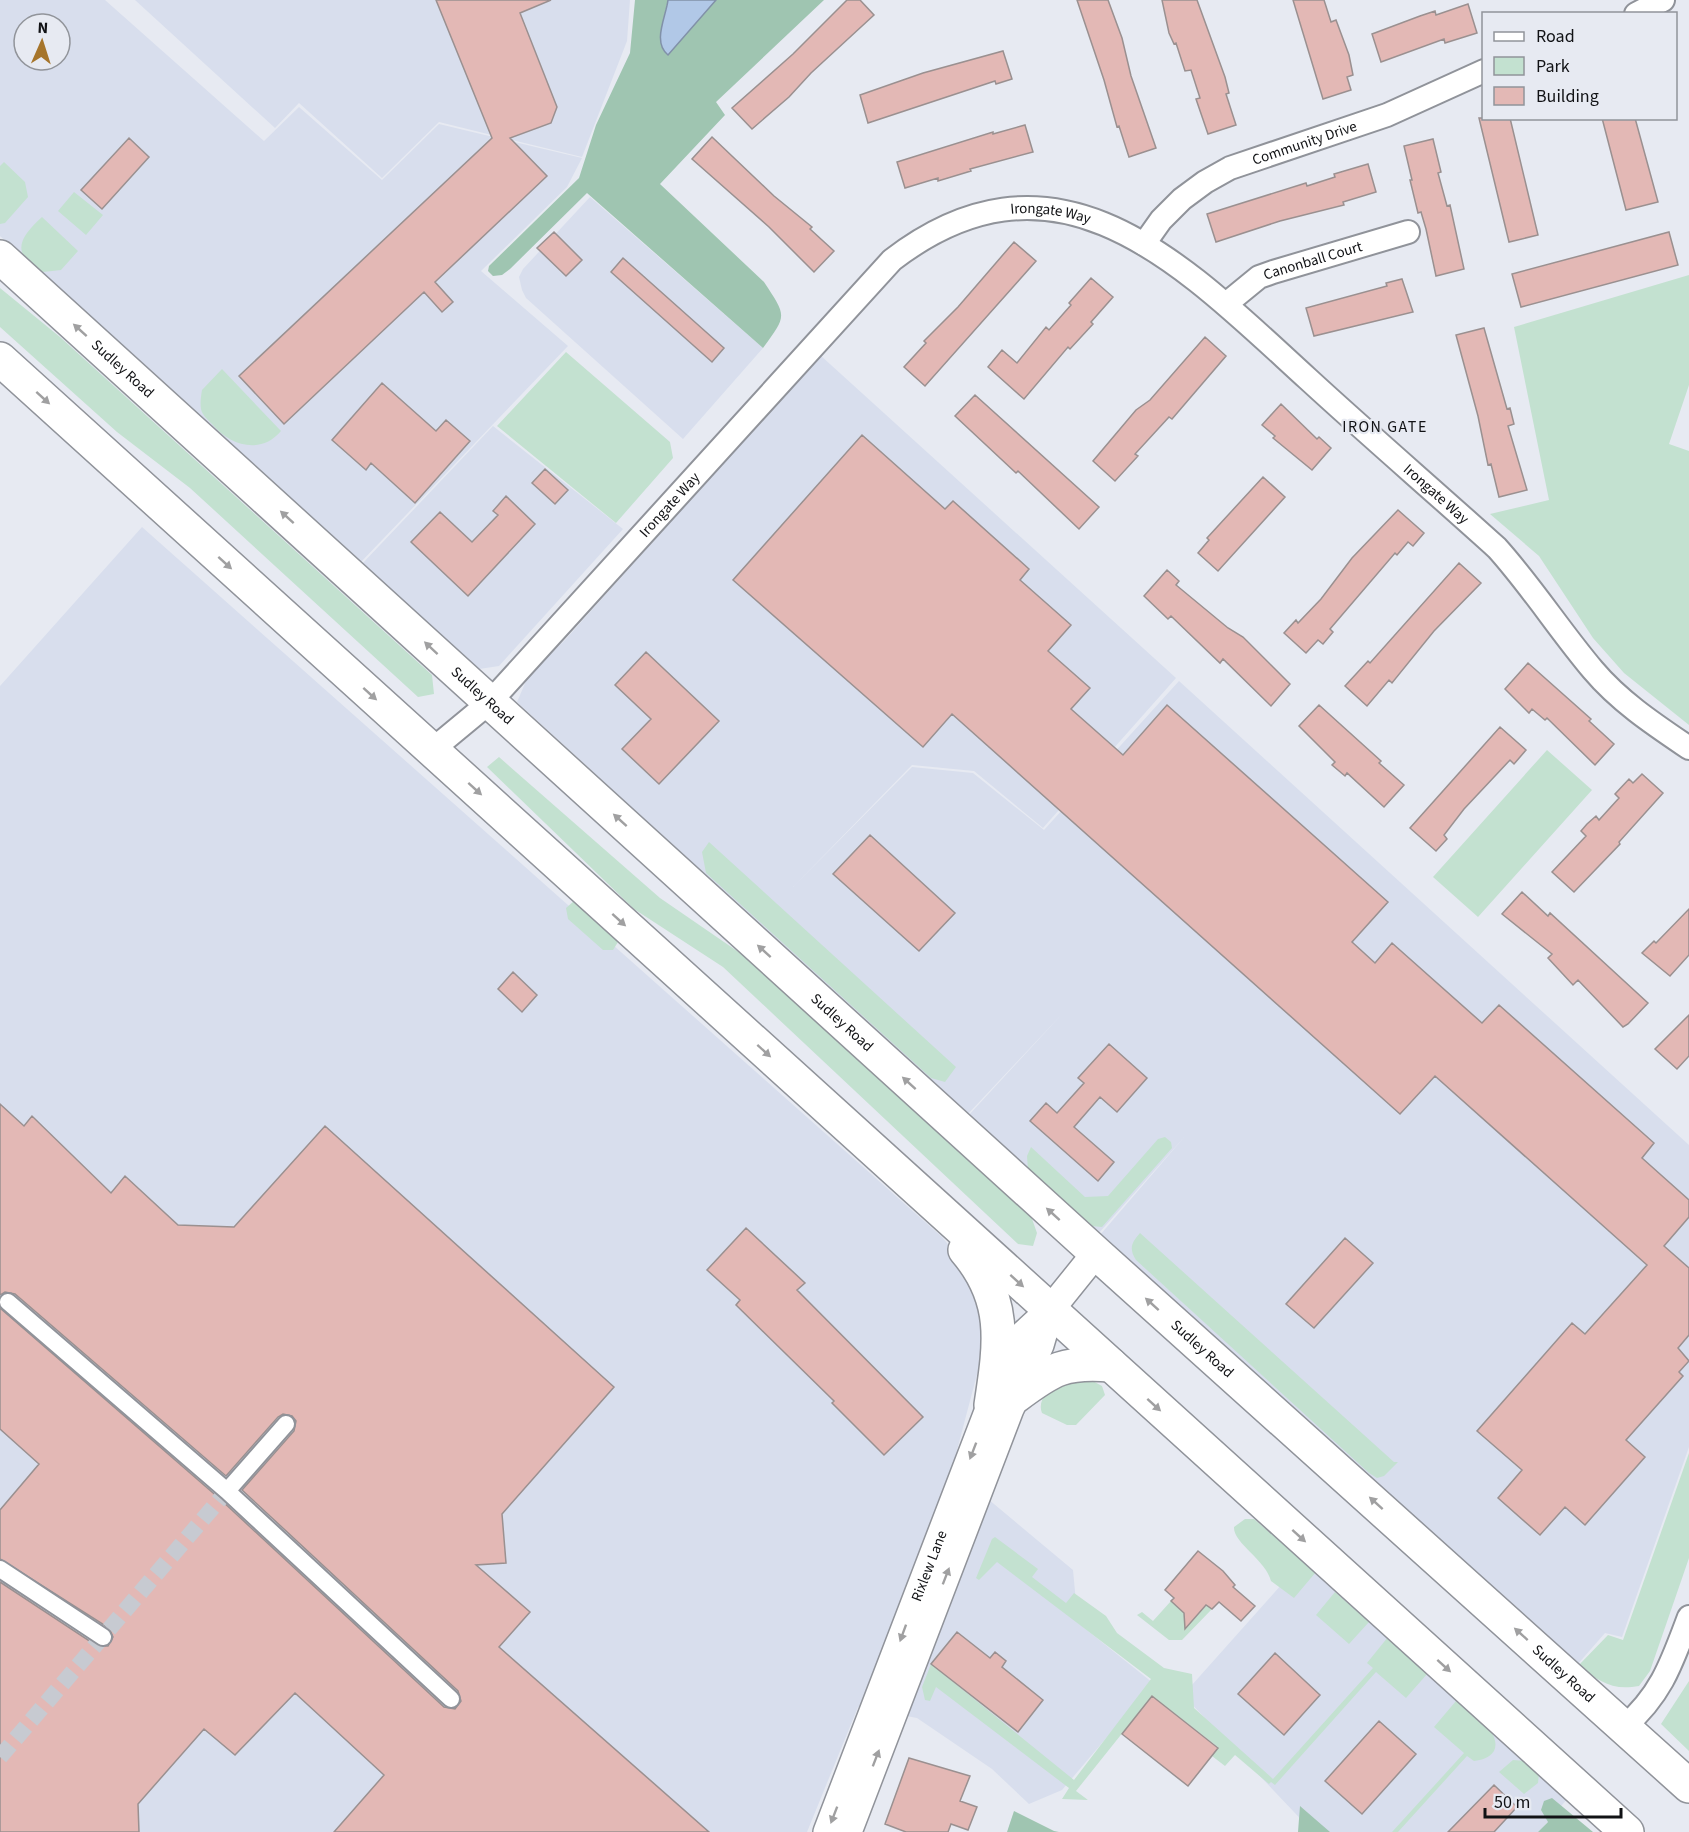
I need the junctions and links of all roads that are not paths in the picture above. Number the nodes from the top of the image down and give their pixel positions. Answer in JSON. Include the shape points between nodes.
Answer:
{"nodes":[{"id":1,"x":1663,"y":0,"type":"edge"},
{"id":2,"x":1640,"y":12,"type":"edge"},
{"id":3,"x":1482,"y":72,"type":"edge"},
{"id":4,"x":1408,"y":232,"type":"dead end"},
{"id":5,"x":1144,"y":244,"type":"junction"},
{"id":6,"x":0,"y":257,"type":"edge"},
{"id":7,"x":1226,"y":304,"type":"junction"},
{"id":8,"x":0,"y":359,"type":"edge"},
{"id":9,"x":490,"y":702,"type":"junction"},
{"id":10,"x":1689,"y":748,"type":"edge"},
{"id":11,"x":432,"y":750,"type":"junction"},
{"id":12,"x":904,"y":1178,"type":"junction"},
{"id":13,"x":1096,"y":1253,"type":"junction"},
{"id":14,"x":8,"y":1302,"type":"dead end"},
{"id":15,"x":1050,"y":1310,"type":"junction"},
{"id":16,"x":1111,"y":1365,"type":"junction"},
{"id":17,"x":1004,"y":1401,"type":"junction"},
{"id":18,"x":286,"y":1424,"type":"dead end"},
{"id":19,"x":227,"y":1491,"type":"junction"},
{"id":20,"x":0,"y":1569,"type":"edge"},
{"id":21,"x":1689,"y":1617,"type":"edge"},
{"id":22,"x":103,"y":1637,"type":"dead end"},
{"id":23,"x":451,"y":1699,"type":"dead end"},
{"id":24,"x":1624,"y":1727,"type":"junction"},
{"id":25,"x":1689,"y":1786,"type":"edge"},
{"id":26,"x":827,"y":1832,"type":"edge"},
{"id":27,"x":848,"y":1832,"type":"edge"},
{"id":28,"x":1627,"y":1832,"type":"edge"}],
"edges":[{"from":1,"to":2,"type":"street"},
{"from":3,"to":5,"type":"street","name":"Community Drive","via":[[1387,115],[1230,168],[1182,199]]},
{"from":4,"to":7,"type":"street","name":"Canonball Court","via":[[1259,277]]},
{"from":5,"to":7,"type":"street","name":"Irongate Way"},
{"from":5,"to":9,"type":"street","name":"Irongate Way","via":[[1068,212],[1020,207],[989,210],[965,218],[904,250],[876,275]]},
{"from":9,"to":6,"type":"main road","name":"Sudley Road","one_way":true},
{"from":7,"to":10,"type":"street","name":"Irongate Way","via":[[1497,548],[1593,671],[1620,698]]},
{"from":8,"to":11,"type":"main road","one_way":true},
{"from":9,"to":11,"type":"street","name":"Irongate Way"},
{"from":13,"to":9,"type":"main road","name":"Sudley Road","one_way":true},
{"from":11,"to":12,"type":"main road","one_way":true},
{"from":12,"to":15,"type":"main road","one_way":true},
{"from":12,"to":17,"type":"main road","via":[[976,1263],[995,1300]]},
{"from":13,"to":15,"type":"street","name":"Rixlew Lane"},
{"from":24,"to":13,"type":"main road","name":"Sudley Road","one_way":true},
{"from":14,"to":19,"type":"street"},
{"from":15,"to":16,"type":"main road"},
{"from":15,"to":17,"type":"street","name":"Rixlew Lane","via":[[1034,1322],[1020,1341]]},
{"from":16,"to":17,"type":"main road","via":[[1079,1363],[1056,1368]]},
{"from":16,"to":28,"type":"main road","one_way":true},
{"from":17,"to":26,"type":"street","name":"Rixlew Lane","one_way":true},
{"from":27,"to":17,"type":"street","name":"Rixlew Lane","one_way":true},
{"from":18,"to":19,"type":"street"},
{"from":19,"to":23,"type":"street"},
{"from":20,"to":22,"type":"street"},
{"from":21,"to":24,"type":"street","via":[[1657,1692]]},
{"from":24,"to":25,"type":"main road","name":"Sudley Road"}]}
